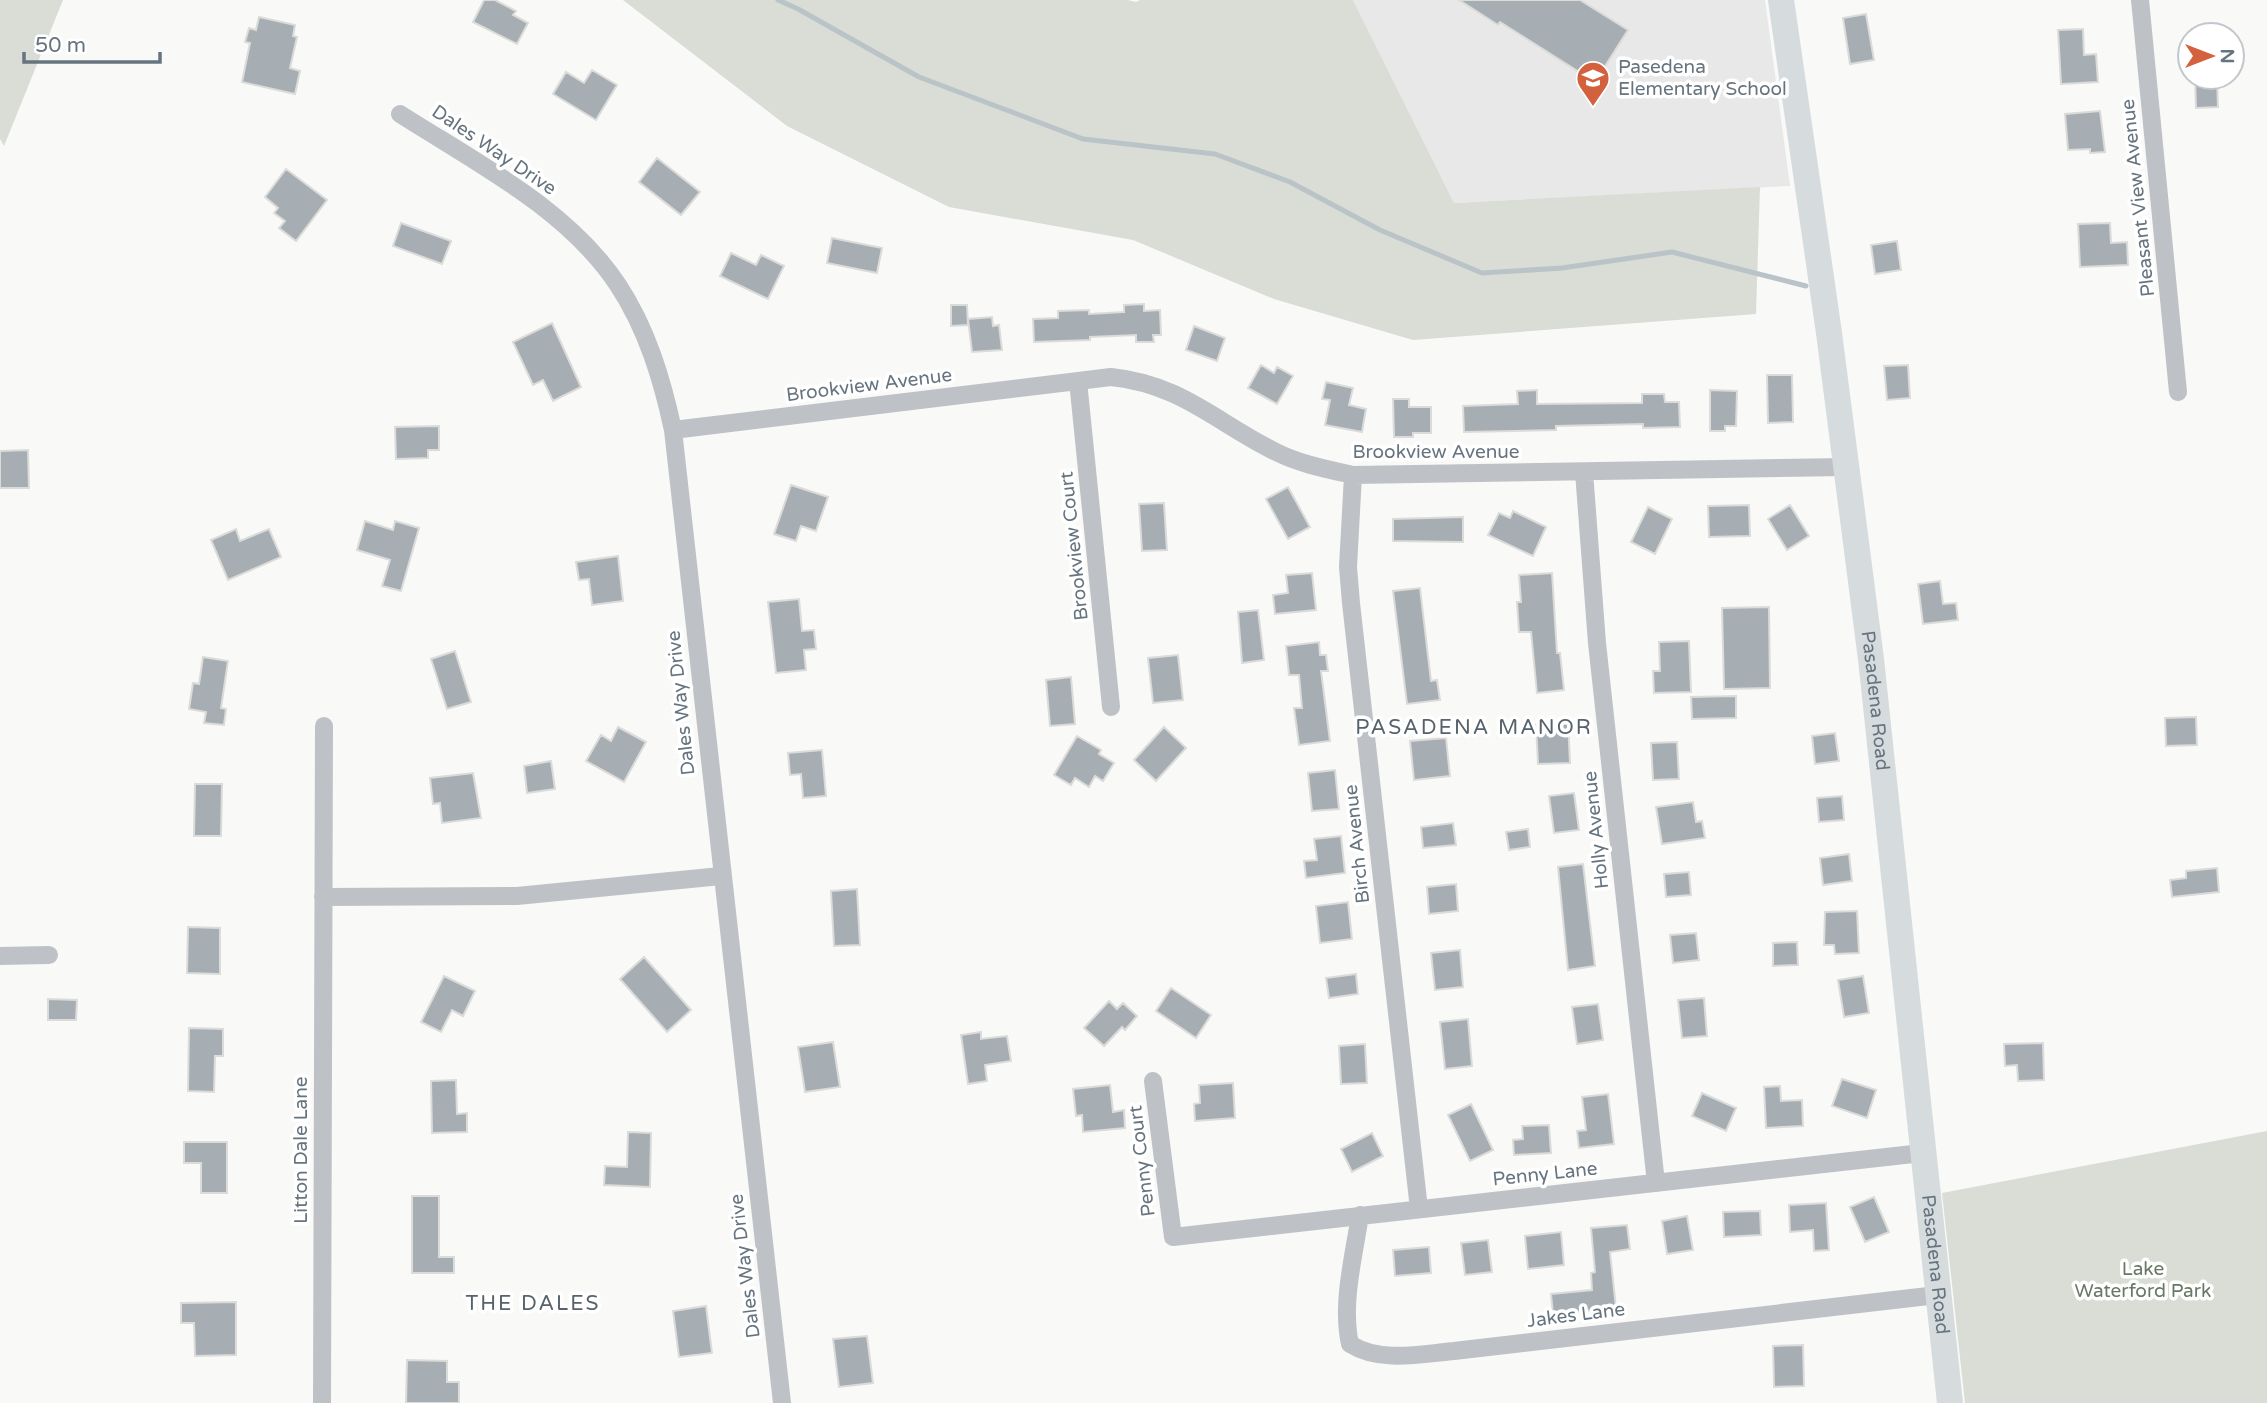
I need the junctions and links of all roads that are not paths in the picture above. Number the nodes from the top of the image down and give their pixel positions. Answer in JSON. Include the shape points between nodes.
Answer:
{"nodes":[{"id":1,"x":1781,"y":0,"type":"edge"},
{"id":2,"x":2140,"y":0,"type":"edge"},
{"id":3,"x":400,"y":114,"type":"dead end"},
{"id":4,"x":1078,"y":381,"type":"junction"},
{"id":5,"x":2178,"y":393,"type":"dead end"},
{"id":6,"x":673,"y":430,"type":"junction"},
{"id":7,"x":1846,"y":467,"type":"junction"},
{"id":8,"x":1584,"y":472,"type":"junction"},
{"id":9,"x":1353,"y":475,"type":"junction"},
{"id":10,"x":1111,"y":707,"type":"dead end"},
{"id":11,"x":324,"y":726,"type":"dead end"},
{"id":12,"x":721,"y":876,"type":"junction"},
{"id":13,"x":323,"y":897,"type":"junction"},
{"id":14,"x":49,"y":955,"type":"dead end"},
{"id":15,"x":0,"y":956,"type":"edge"},
{"id":16,"x":1153,"y":1081,"type":"dead end"},
{"id":17,"x":1922,"y":1153,"type":"junction"},
{"id":18,"x":1656,"y":1182,"type":"junction"},
{"id":19,"x":1419,"y":1209,"type":"junction"},
{"id":20,"x":1360,"y":1215,"type":"junction"},
{"id":21,"x":1172,"y":1237,"type":"joint"},
{"id":22,"x":1937,"y":1295,"type":"junction"},
{"id":23,"x":321,"y":1403,"type":"edge"},
{"id":24,"x":782,"y":1403,"type":"edge"},
{"id":25,"x":1950,"y":1403,"type":"edge"}],
"edges":[{"from":1,"to":7,"type":"main road","name":"Pasadena Road"},
{"from":2,"to":5,"type":"street","name":"Pleasant View Avenue"},
{"from":3,"to":6,"type":"street","name":"Dales Way Drive","via":[[552,215],[596,258],[634,312],[662,380]]},
{"from":4,"to":6,"type":"street","name":"Brookview Avenue"},
{"from":4,"to":9,"type":"street","name":"Brookview Avenue","via":[[1111,377],[1151,384],[1185,398],[1277,453]]},
{"from":4,"to":10,"type":"street","name":"Brookview Court"},
{"from":6,"to":12,"type":"street","name":"Dales Way Drive"},
{"from":7,"to":8,"type":"street","name":"Brookview Avenue"},
{"from":7,"to":17,"type":"main road","name":"Pasadena Road","via":[[1871,659]]},
{"from":8,"to":9,"type":"street","name":"Brookview Avenue"},
{"from":8,"to":18,"type":"street","name":"Holly Avenue","via":[[1597,643]]},
{"from":9,"to":19,"type":"street","name":"Birch Avenue","via":[[1348,567],[1351,603]]},
{"from":11,"to":13,"type":"street","name":"Litton Dale Lane"},
{"from":12,"to":13,"type":"street","via":[[517,896]]},
{"from":12,"to":24,"type":"street","name":"Dales Way Drive"},
{"from":13,"to":23,"type":"street","name":"Litton Dale Lane"},
{"from":14,"to":15,"type":"street"},
{"from":16,"to":21,"type":"street","name":"Penny Court"},
{"from":17,"to":18,"type":"street","name":"Penny Lane"},
{"from":17,"to":22,"type":"main road","name":"Pasadena Road"},
{"from":18,"to":19,"type":"street","name":"Penny Lane"},
{"from":19,"to":20,"type":"street","name":"Penny Lane"},
{"from":20,"to":21,"type":"street","name":"Penny Lane"},
{"from":20,"to":22,"type":"street","name":"Jakes Lane","via":[[1347,1330],[1350,1344],[1379,1354],[1454,1351]]},
{"from":22,"to":25,"type":"main road","name":"Pasadena Road"}]}
